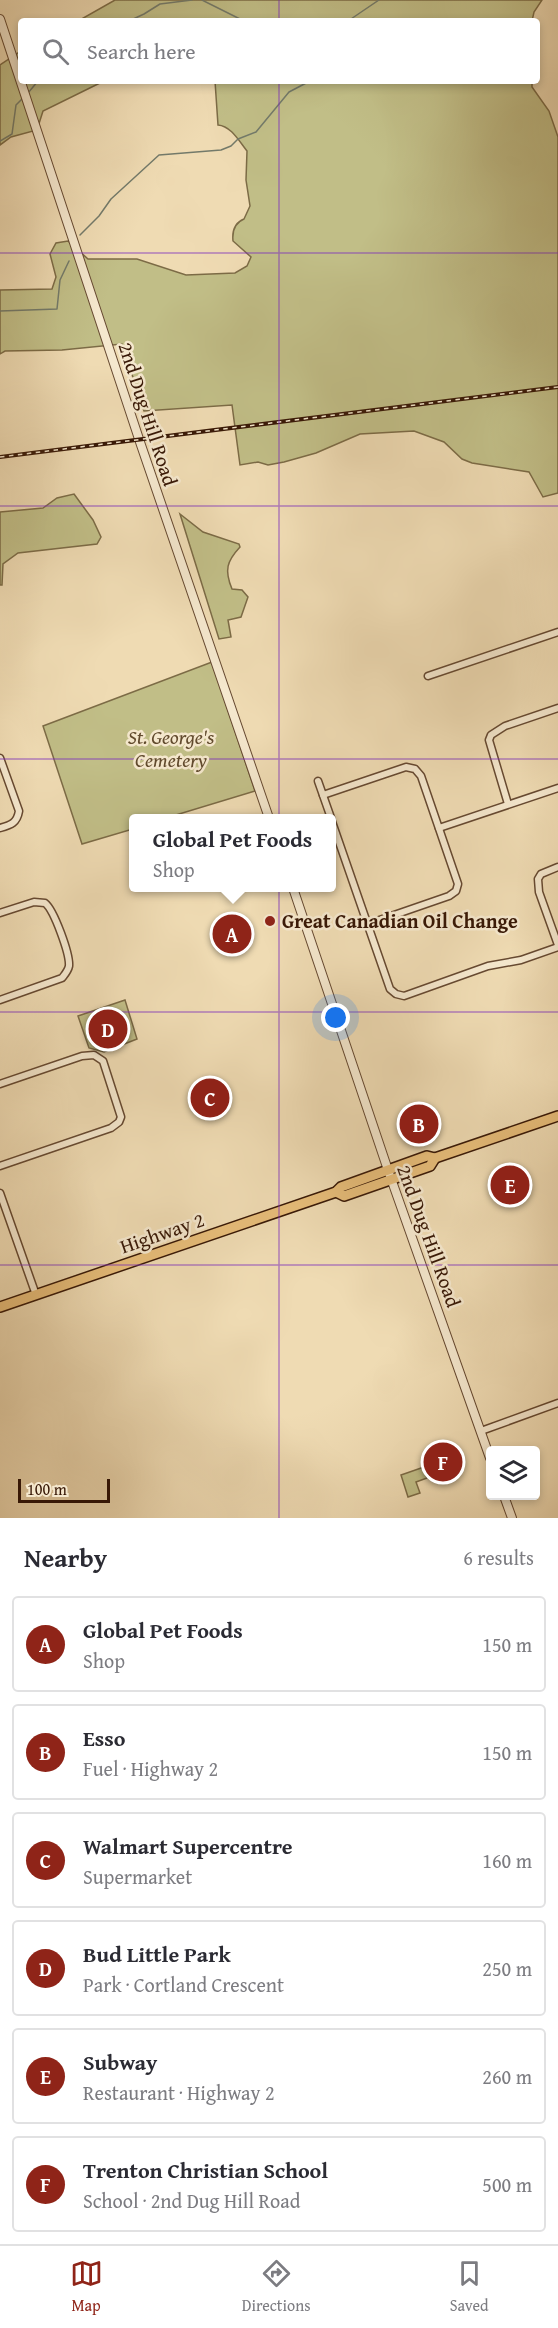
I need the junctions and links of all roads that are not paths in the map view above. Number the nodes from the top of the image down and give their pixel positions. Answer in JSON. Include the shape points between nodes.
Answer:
{"nodes":[{"id":1,"x":0,"y":18,"type":"edge"},
{"id":2,"x":18,"y":73,"type":"edge"},
{"id":3,"x":22,"y":84,"type":"edge"},
{"id":4,"x":558,"y":632,"type":"edge"},
{"id":5,"x":428,"y":676,"type":"dead end"},
{"id":6,"x":558,"y":708,"type":"edge"},
{"id":7,"x":0,"y":758,"type":"edge"},
{"id":8,"x":318,"y":781,"type":"dead end"},
{"id":9,"x":558,"y":788,"type":"edge"},
{"id":10,"x":323,"y":795,"type":"junction"},
{"id":11,"x":508,"y":804,"type":"junction"},
{"id":12,"x":267,"y":814,"type":"edge"},
{"id":13,"x":329,"y":814,"type":"edge"},
{"id":14,"x":0,"y":828,"type":"edge"},
{"id":15,"x":439,"y":828,"type":"junction"},
{"id":16,"x":336,"y":841,"type":"edge"},
{"id":17,"x":558,"y":867,"type":"edge"},
{"id":18,"x":293,"y":892,"type":"edge"},
{"id":19,"x":0,"y":913,"type":"edge"},
{"id":20,"x":368,"y":924,"type":"junction"},
{"id":21,"x":558,"y":946,"type":"edge"},
{"id":22,"x":0,"y":1000,"type":"edge"},
{"id":23,"x":0,"y":1084,"type":"edge"},
{"id":24,"x":558,"y":1116,"type":"edge"},
{"id":25,"x":0,"y":1166,"type":"edge"},
{"id":26,"x":389,"y":1175,"type":"junction"},
{"id":27,"x":0,"y":1194,"type":"edge"},
{"id":28,"x":36,"y":1295,"type":"junction"},
{"id":29,"x":0,"y":1307,"type":"edge"},
{"id":30,"x":558,"y":1403,"type":"edge"},
{"id":31,"x":481,"y":1431,"type":"junction"},
{"id":32,"x":486,"y":1446,"type":"edge"},
{"id":33,"x":505,"y":1500,"type":"edge"},
{"id":34,"x":512,"y":1518,"type":"edge"}],
"edges":[{"from":1,"to":2,"type":"street","name":"2nd Dug Hill Road"},
{"from":3,"to":12,"type":"street","name":"2nd Dug Hill Road"},
{"from":4,"to":5,"type":"street"},
{"from":6,"to":11,"type":"street","via":[[505,726],[491,735],[489,740]]},
{"from":7,"to":14,"type":"street","via":[[19,811],[13,824]]},
{"from":8,"to":10,"type":"street"},
{"from":9,"to":11,"type":"street"},
{"from":10,"to":13,"type":"street"},
{"from":10,"to":15,"type":"street","via":[[406,767],[415,769]]},
{"from":11,"to":15,"type":"street"},
{"from":15,"to":20,"type":"street","via":[[458,884],[456,891]]},
{"from":16,"to":20,"type":"street"},
{"from":17,"to":21,"type":"street","via":[[541,874],[538,886]]},
{"from":18,"to":26,"type":"street","name":"2nd Dug Hill Road"},
{"from":19,"to":22,"type":"street","via":[[34,902],[45,903],[52,911],[69,968],[62,978]]},
{"from":20,"to":21,"type":"street","via":[[390,989],[404,996]]},
{"from":23,"to":25,"type":"street","via":[[94,1055],[103,1061],[121,1118],[111,1128]]},
{"from":24,"to":26,"type":"main road","name":"Highway 2","via":[[435,1158],[430,1166]]},
{"from":26,"to":28,"type":"main road","name":"Highway 2","via":[[344,1196],[336,1192]]},
{"from":26,"to":31,"type":"street","name":"2nd Dug Hill Road"},
{"from":27,"to":28,"type":"street"},
{"from":28,"to":29,"type":"main road","name":"Highway 2"},
{"from":30,"to":31,"type":"street"},
{"from":31,"to":32,"type":"street","name":"2nd Dug Hill Road"},
{"from":33,"to":34,"type":"street"}]}
